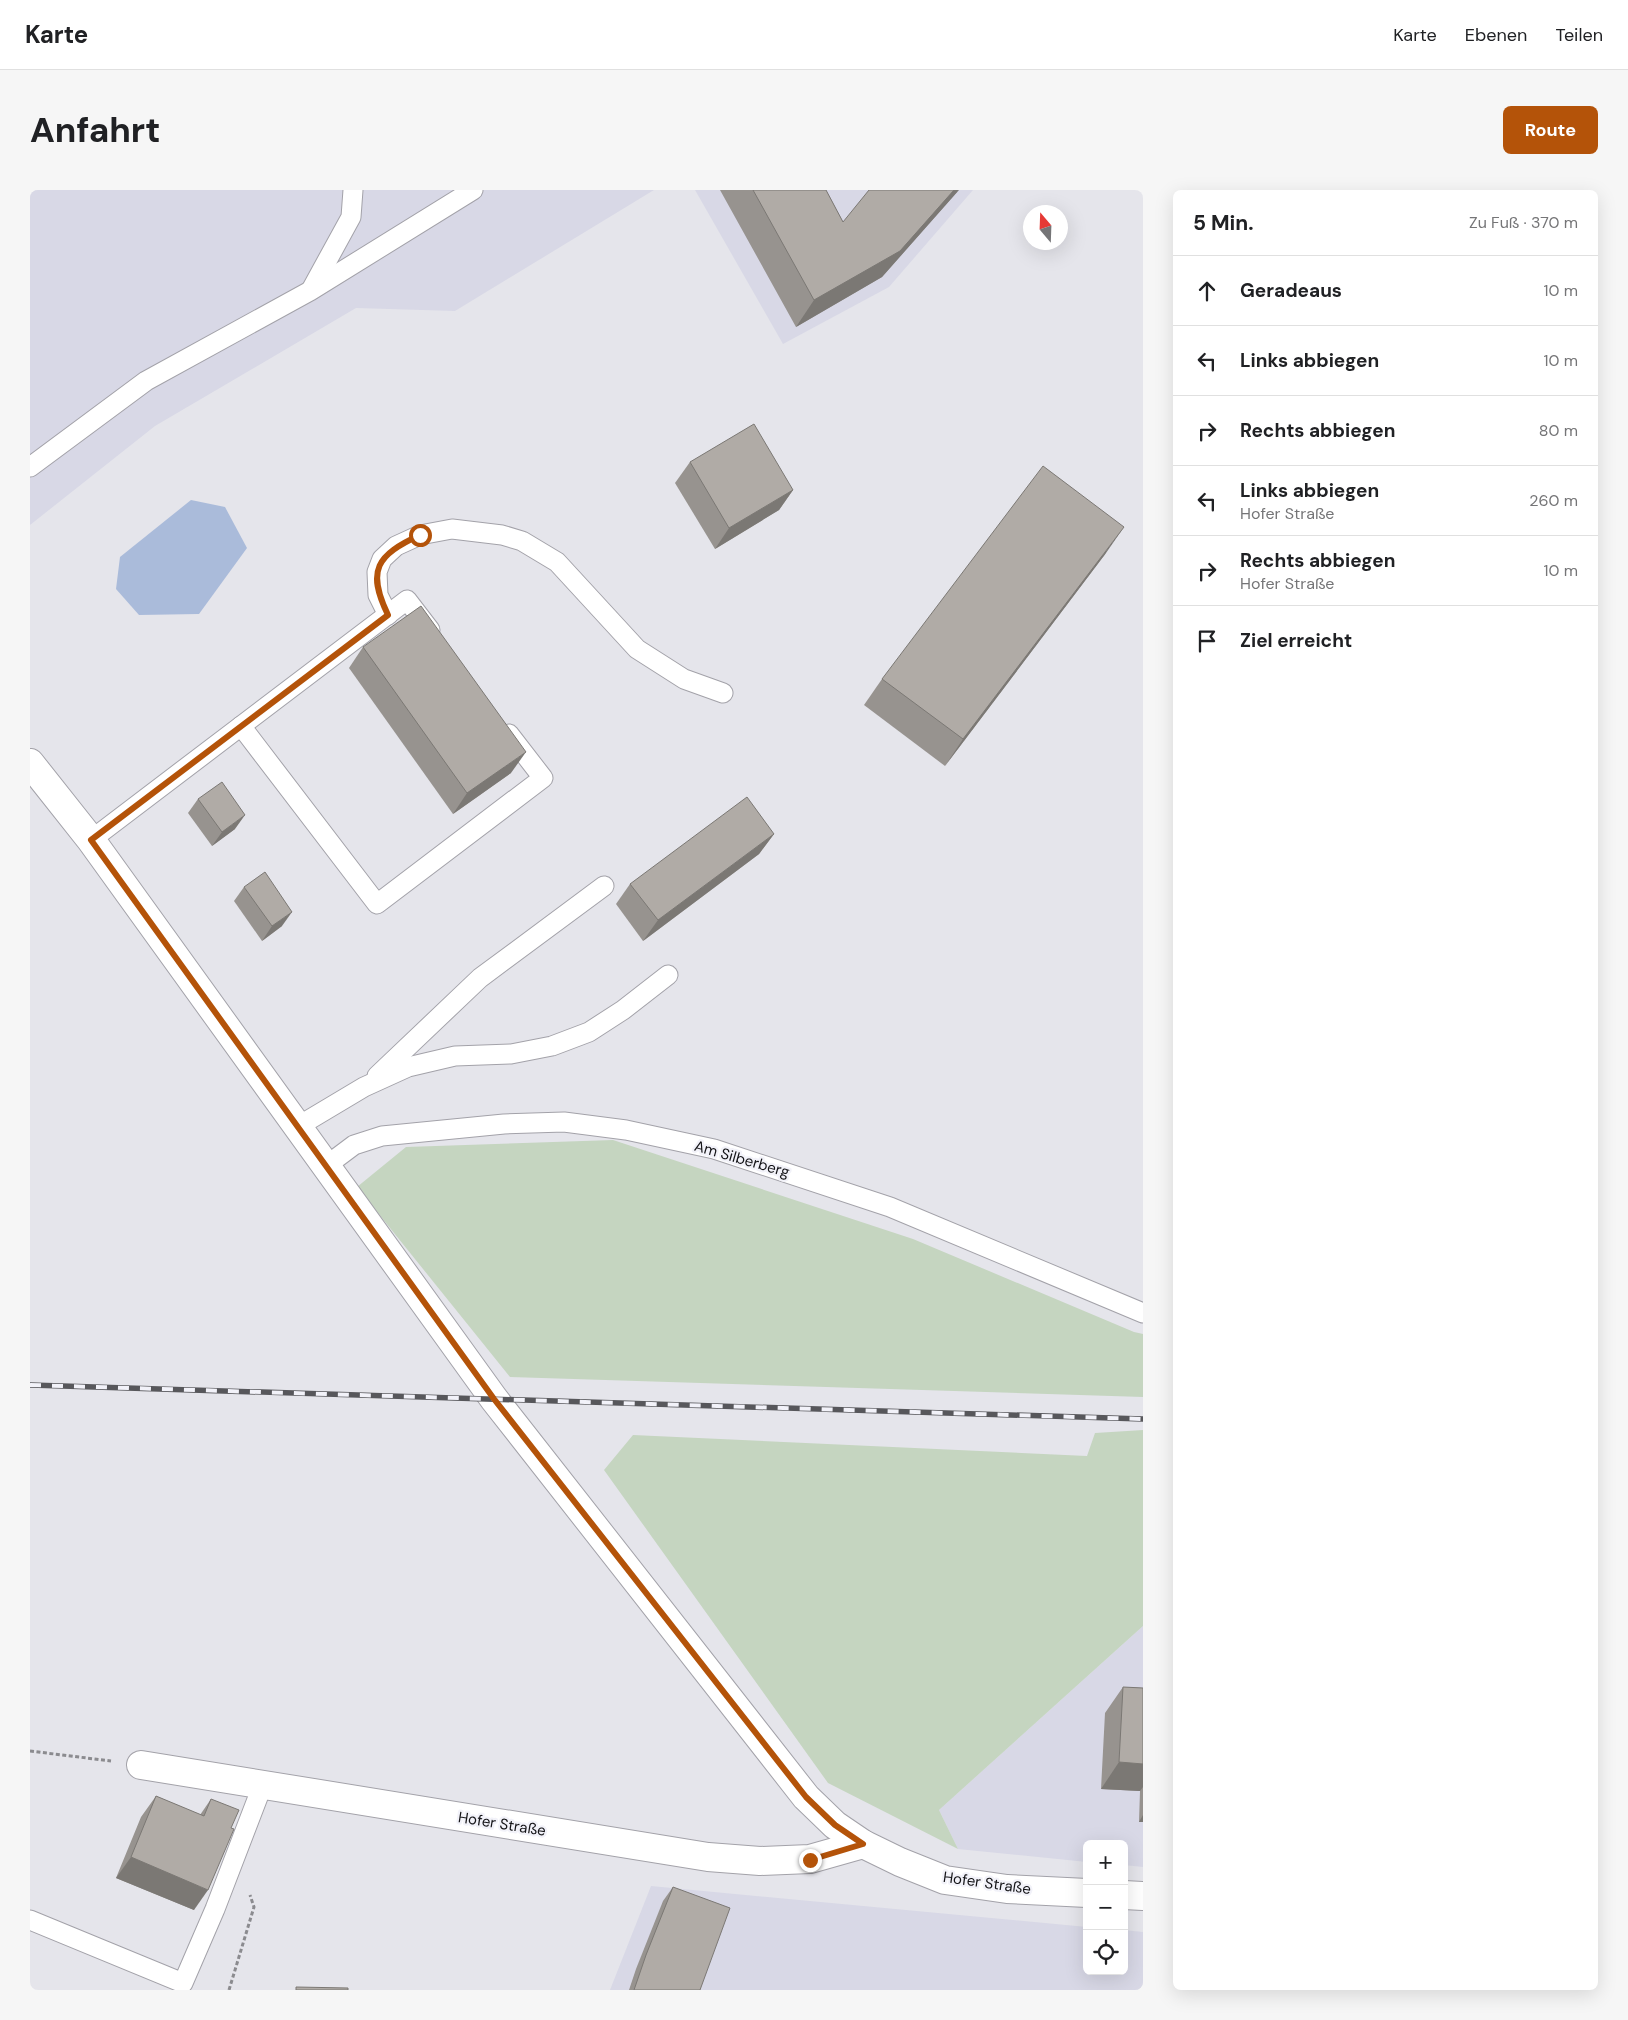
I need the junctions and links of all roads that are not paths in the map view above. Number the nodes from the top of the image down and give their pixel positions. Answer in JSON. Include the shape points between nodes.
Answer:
{"nodes":[{"id":1,"x":353,"y":190,"type":"edge"},
{"id":2,"x":473,"y":190,"type":"edge"},
{"id":3,"x":310,"y":291,"type":"junction"},
{"id":4,"x":30,"y":467,"type":"edge"},
{"id":5,"x":388,"y":615,"type":"junction"},
{"id":6,"x":442,"y":646,"type":"edge"},
{"id":7,"x":723,"y":693,"type":"dead end"},
{"id":8,"x":496,"y":716,"type":"edge"},
{"id":9,"x":241,"y":726,"type":"junction"},
{"id":10,"x":30,"y":763,"type":"edge"},
{"id":11,"x":91,"y":840,"type":"junction"},
{"id":12,"x":604,"y":886,"type":"dead end"},
{"id":13,"x":668,"y":975,"type":"dead end"},
{"id":14,"x":364,"y":1087,"type":"junction"},
{"id":15,"x":297,"y":1126,"type":"junction"},
{"id":16,"x":326,"y":1166,"type":"junction"},
{"id":17,"x":1143,"y":1313,"type":"edge"},
{"id":18,"x":141,"y":1765,"type":"road end"},
{"id":19,"x":263,"y":1784,"type":"junction"},
{"id":20,"x":863,"y":1844,"type":"junction"},
{"id":21,"x":1083,"y":1893,"type":"edge"},
{"id":22,"x":1128,"y":1895,"type":"edge"},
{"id":23,"x":1143,"y":1896,"type":"edge"},
{"id":24,"x":30,"y":1920,"type":"edge"}],
"edges":[{"from":1,"to":3,"type":"lane","via":[[351,217]]},
{"from":2,"to":3,"type":"lane"},
{"from":3,"to":4,"type":"lane","via":[[146,381]]},
{"from":5,"to":6,"type":"lane","via":[[407,600]]},
{"from":5,"to":7,"type":"lane","via":[[378,596],[378,572],[382,559],[396,546],[420,535],[452,529],[502,535],[522,541],[557,562],[636,649],[684,679]]},
{"from":5,"to":9,"type":"lane"},
{"from":8,"to":9,"type":"lane","via":[[543,778],[377,904]]},
{"from":9,"to":11,"type":"lane"},
{"from":10,"to":11,"type":"street","name":"Hofer Straße"},
{"from":11,"to":15,"type":"street","name":"Hofer Straße"},
{"from":12,"to":14,"type":"lane","via":[[480,978]]},
{"from":13,"to":14,"type":"lane","via":[[589,1032],[552,1046],[511,1054],[455,1056],[408,1067]]},
{"from":14,"to":15,"type":"lane"},
{"from":15,"to":16,"type":"street","name":"Hofer Straße"},
{"from":16,"to":17,"type":"lane","name":"Am Silberberg","via":[[354,1145],[382,1136],[513,1123],[564,1122],[626,1130],[714,1149],[890,1207]]},
{"from":16,"to":20,"type":"street","name":"Hofer Straße","via":[[494,1399],[806,1797],[835,1825]]},
{"from":18,"to":19,"type":"street","name":"Hofer Straße"},
{"from":19,"to":20,"type":"street","name":"Hofer Straße","via":[[708,1857],[810,1860]]},
{"from":19,"to":24,"type":"lane","via":[[183,1983]]},
{"from":20,"to":21,"type":"street","name":"Hofer Straße","via":[[945,1880],[1007,1889]]},
{"from":22,"to":23,"type":"street"}]}
